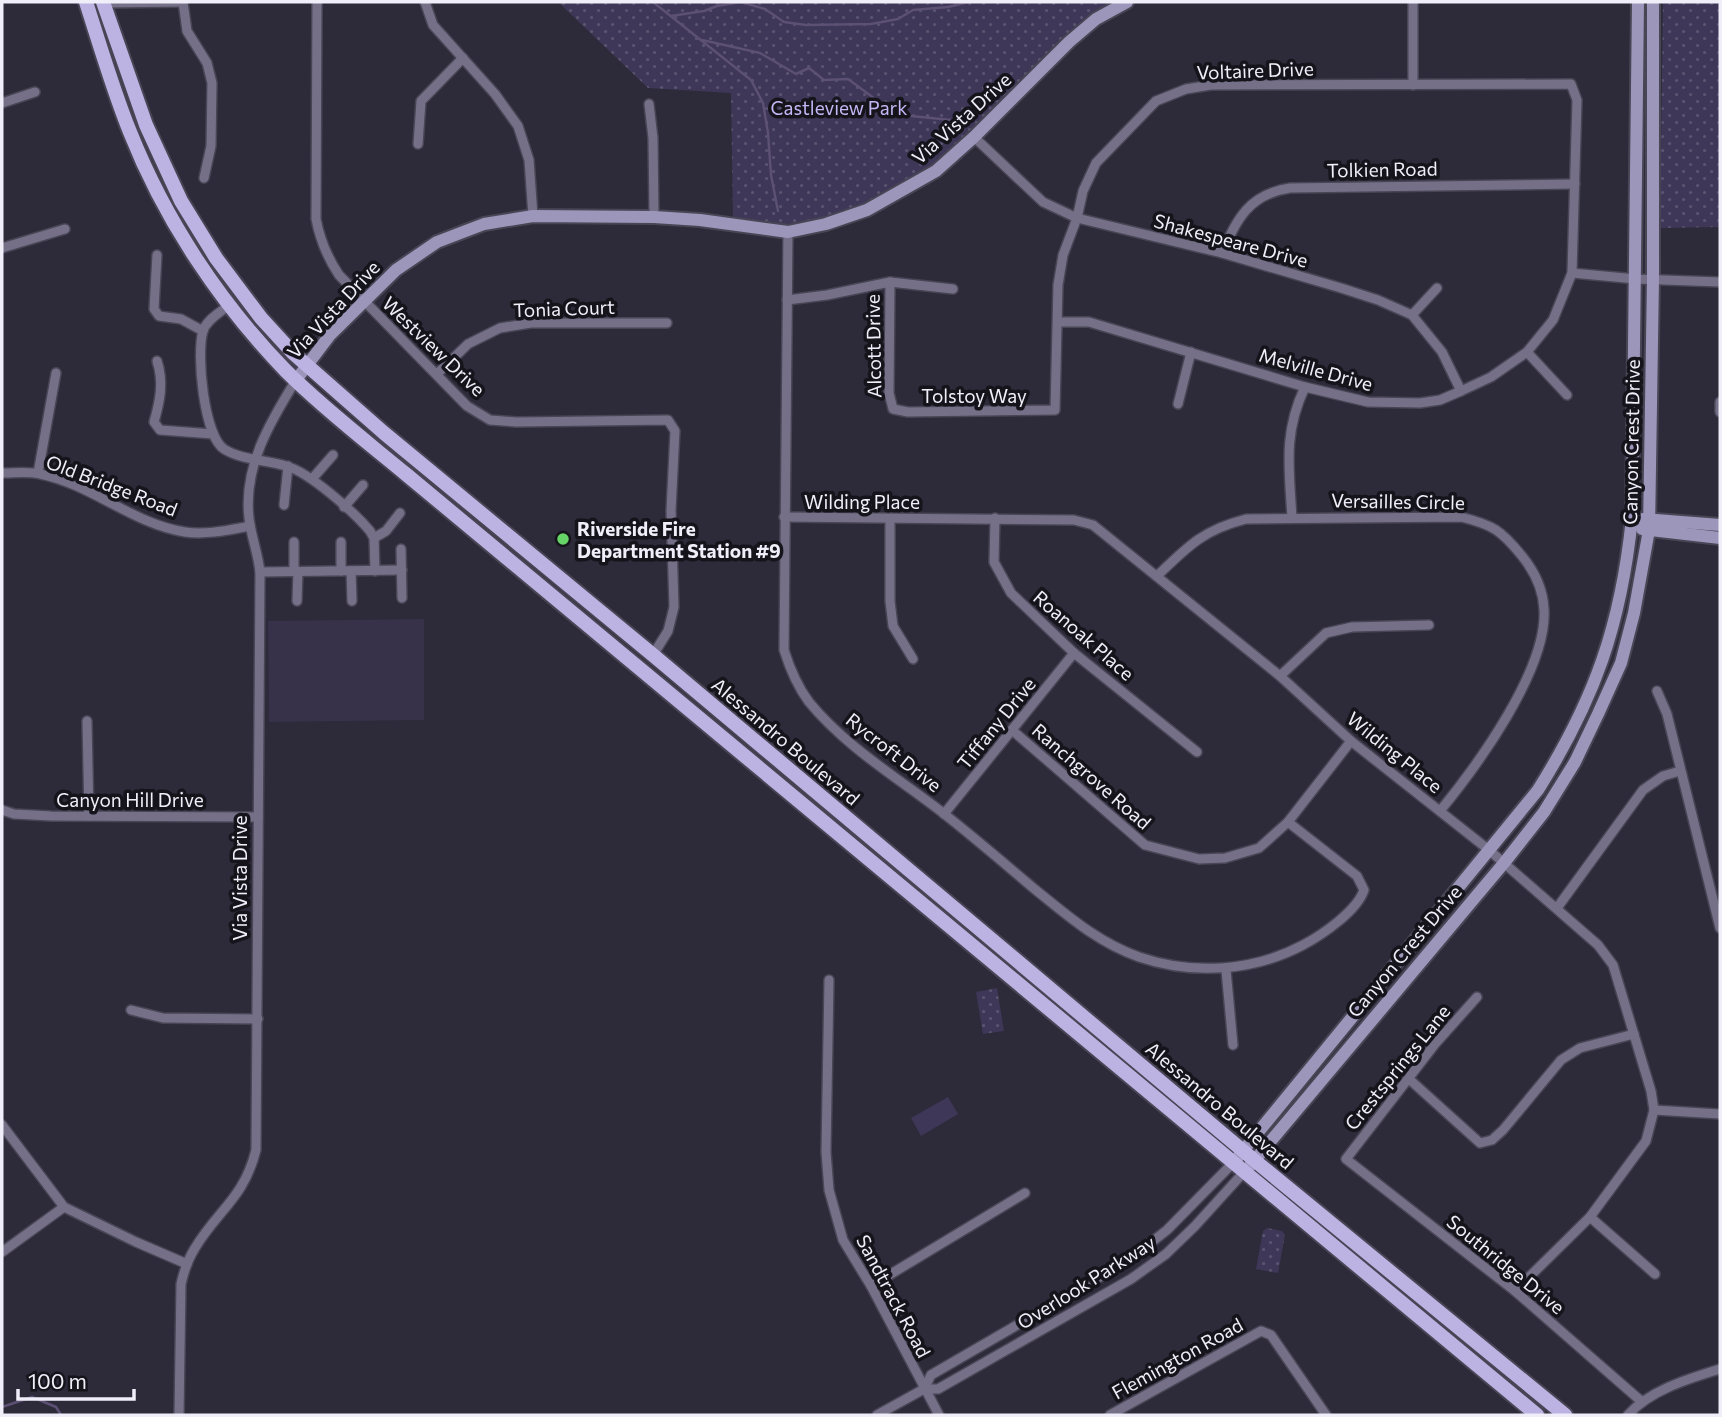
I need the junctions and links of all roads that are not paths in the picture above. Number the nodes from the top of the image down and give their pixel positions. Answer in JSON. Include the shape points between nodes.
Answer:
{"nodes":[{"id":1,"x":86,"y":2,"type":"edge"},
{"id":2,"x":103,"y":2,"type":"edge"},
{"id":3,"x":183,"y":2,"type":"edge"},
{"id":4,"x":317,"y":2,"type":"edge"},
{"id":5,"x":425,"y":2,"type":"edge"},
{"id":6,"x":1127,"y":2,"type":"edge"},
{"id":7,"x":1413,"y":2,"type":"edge"},
{"id":8,"x":1638,"y":2,"type":"edge"},
{"id":9,"x":1653,"y":2,"type":"edge"},
{"id":10,"x":463,"y":58,"type":"junction"},
{"id":11,"x":1571,"y":84,"type":"joint"},
{"id":12,"x":1413,"y":85,"type":"junction"},
{"id":13,"x":35,"y":92,"type":"dead end"},
{"id":14,"x":2,"y":103,"type":"edge"},
{"id":15,"x":649,"y":104,"type":"dead end"},
{"id":16,"x":974,"y":137,"type":"junction"},
{"id":17,"x":418,"y":144,"type":"dead end"},
{"id":18,"x":204,"y":178,"type":"dead end"},
{"id":19,"x":1574,"y":184,"type":"junction"},
{"id":20,"x":533,"y":216,"type":"junction"},
{"id":21,"x":654,"y":217,"type":"junction"},
{"id":22,"x":1077,"y":218,"type":"junction"},
{"id":23,"x":65,"y":229,"type":"dead end"},
{"id":24,"x":788,"y":232,"type":"junction"},
{"id":25,"x":2,"y":248,"type":"edge"},
{"id":26,"x":1222,"y":253,"type":"junction"},
{"id":27,"x":157,"y":255,"type":"dead end"},
{"id":28,"x":1572,"y":273,"type":"junction"},
{"id":29,"x":1636,"y":279,"type":"junction"},
{"id":30,"x":1653,"y":279,"type":"junction"},
{"id":31,"x":890,"y":282,"type":"junction"},
{"id":32,"x":1720,"y":282,"type":"edge"},
{"id":33,"x":1437,"y":288,"type":"dead end"},
{"id":34,"x":953,"y":289,"type":"dead end"},
{"id":35,"x":787,"y":300,"type":"junction"},
{"id":36,"x":363,"y":301,"type":"junction"},
{"id":37,"x":229,"y":305,"type":"junction"},
{"id":38,"x":1412,"y":316,"type":"junction"},
{"id":39,"x":1058,"y":321,"type":"junction"},
{"id":40,"x":667,"y":323,"type":"dead end"},
{"id":41,"x":203,"y":331,"type":"junction"},
{"id":42,"x":1191,"y":352,"type":"junction"},
{"id":43,"x":1527,"y":352,"type":"junction"},
{"id":44,"x":157,"y":360,"type":"dead end"},
{"id":45,"x":306,"y":364,"type":"junction"},
{"id":46,"x":56,"y":373,"type":"dead end"},
{"id":47,"x":437,"y":374,"type":"junction"},
{"id":48,"x":296,"y":380,"type":"junction"},
{"id":49,"x":1305,"y":387,"type":"junction"},
{"id":50,"x":1461,"y":391,"type":"junction"},
{"id":51,"x":1567,"y":395,"type":"dead end"},
{"id":52,"x":1720,"y":402,"type":"edge"},
{"id":53,"x":1178,"y":404,"type":"dead end"},
{"id":54,"x":893,"y":409,"type":"joint"},
{"id":55,"x":1055,"y":410,"type":"joint"},
{"id":56,"x":1720,"y":412,"type":"edge"},
{"id":57,"x":213,"y":435,"type":"junction"},
{"id":58,"x":332,"y":455,"type":"dead end"},
{"id":59,"x":256,"y":459,"type":"junction"},
{"id":60,"x":288,"y":466,"type":"junction"},
{"id":61,"x":2,"y":473,"type":"edge"},
{"id":62,"x":38,"y":473,"type":"junction"},
{"id":63,"x":312,"y":480,"type":"junction"},
{"id":64,"x":363,"y":485,"type":"dead end"},
{"id":65,"x":284,"y":505,"type":"dead end"},
{"id":66,"x":344,"y":507,"type":"junction"},
{"id":67,"x":400,"y":513,"type":"dead end"},
{"id":68,"x":784,"y":517,"type":"junction"},
{"id":69,"x":995,"y":518,"type":"junction"},
{"id":70,"x":1292,"y":518,"type":"junction"},
{"id":71,"x":890,"y":519,"type":"junction"},
{"id":72,"x":1632,"y":523,"type":"junction"},
{"id":73,"x":1650,"y":525,"type":"junction"},
{"id":74,"x":1720,"y":525,"type":"edge"},
{"id":75,"x":250,"y":526,"type":"junction"},
{"id":76,"x":374,"y":538,"type":"junction"},
{"id":77,"x":1720,"y":538,"type":"edge"},
{"id":78,"x":295,"y":542,"type":"dead end"},
{"id":79,"x":341,"y":542,"type":"dead end"},
{"id":80,"x":401,"y":549,"type":"dead end"},
{"id":81,"x":402,"y":570,"type":"junction"},
{"id":82,"x":296,"y":571,"type":"junction"},
{"id":83,"x":346,"y":571,"type":"junction"},
{"id":84,"x":375,"y":571,"type":"junction"},
{"id":85,"x":260,"y":572,"type":"junction"},
{"id":86,"x":1157,"y":576,"type":"junction"},
{"id":87,"x":402,"y":598,"type":"dead end"},
{"id":88,"x":298,"y":601,"type":"dead end"},
{"id":89,"x":352,"y":601,"type":"dead end"},
{"id":90,"x":1429,"y":625,"type":"dead end"},
{"id":91,"x":1074,"y":653,"type":"junction"},
{"id":92,"x":653,"y":655,"type":"junction"},
{"id":93,"x":913,"y":659,"type":"dead end"},
{"id":94,"x":1280,"y":676,"type":"junction"},
{"id":95,"x":1657,"y":691,"type":"dead end"},
{"id":96,"x":87,"y":721,"type":"dead end"},
{"id":97,"x":1012,"y":730,"type":"junction"},
{"id":98,"x":1351,"y":741,"type":"junction"},
{"id":99,"x":1197,"y":751,"type":"dead end"},
{"id":100,"x":1680,"y":771,"type":"junction"},
{"id":101,"x":2,"y":810,"type":"edge"},
{"id":102,"x":1440,"y":811,"type":"junction"},
{"id":103,"x":944,"y":814,"type":"junction"},
{"id":104,"x":89,"y":816,"type":"junction"},
{"id":105,"x":258,"y":817,"type":"junction"},
{"id":106,"x":1288,"y":822,"type":"junction"},
{"id":107,"x":1489,"y":850,"type":"junction"},
{"id":108,"x":1504,"y":863,"type":"junction"},
{"id":109,"x":1557,"y":908,"type":"junction"},
{"id":110,"x":1720,"y":928,"type":"edge"},
{"id":111,"x":1226,"y":970,"type":"junction"},
{"id":112,"x":829,"y":979,"type":"dead end"},
{"id":113,"x":1477,"y":998,"type":"dead end"},
{"id":114,"x":131,"y":1010,"type":"dead end"},
{"id":115,"x":258,"y":1019,"type":"junction"},
{"id":116,"x":1634,"y":1034,"type":"junction"},
{"id":117,"x":1233,"y":1045,"type":"dead end"},
{"id":118,"x":1409,"y":1079,"type":"junction"},
{"id":119,"x":1654,"y":1110,"type":"junction"},
{"id":120,"x":1720,"y":1114,"type":"edge"},
{"id":121,"x":2,"y":1125,"type":"edge"},
{"id":122,"x":1249,"y":1155,"type":"junction"},
{"id":123,"x":1346,"y":1159,"type":"joint"},
{"id":124,"x":1239,"y":1167,"type":"junction"},
{"id":125,"x":1025,"y":1193,"type":"dead end"},
{"id":126,"x":64,"y":1207,"type":"junction"},
{"id":127,"x":1590,"y":1217,"type":"junction"},
{"id":128,"x":2,"y":1252,"type":"edge"},
{"id":129,"x":187,"y":1264,"type":"junction"},
{"id":130,"x":1656,"y":1274,"type":"dead end"},
{"id":131,"x":871,"y":1286,"type":"junction"},
{"id":132,"x":1515,"y":1291,"type":"junction"},
{"id":133,"x":1720,"y":1369,"type":"edge"},
{"id":134,"x":924,"y":1389,"type":"junction"},
{"id":135,"x":1641,"y":1401,"type":"junction"},
{"id":136,"x":179,"y":1415,"type":"edge"},
{"id":137,"x":877,"y":1415,"type":"edge"},
{"id":138,"x":939,"y":1415,"type":"edge"},
{"id":139,"x":1110,"y":1415,"type":"edge"},
{"id":140,"x":1326,"y":1415,"type":"edge"},
{"id":141,"x":1536,"y":1415,"type":"edge"},
{"id":142,"x":1565,"y":1415,"type":"edge"},
{"id":143,"x":1628,"y":1415,"type":"edge"}],
"edges":[{"from":1,"to":37,"type":"main road","name":"Alessandro Boulevard","via":[[152,182]]},
{"from":2,"to":3,"type":"street"},
{"from":2,"to":45,"type":"main road","name":"Alessandro Boulevard","via":[[146,125],[181,201],[261,318]]},
{"from":3,"to":18,"type":"street","via":[[187,31],[207,63],[212,83],[211,146]]},
{"from":4,"to":36,"type":"street","name":"Westview Drive","via":[[316,219],[329,260]]},
{"from":5,"to":10,"type":"street","via":[[433,24]]},
{"from":6,"to":16,"type":"main road","name":"Via Vista Drive","via":[[1096,19],[1069,42]]},
{"from":7,"to":12,"type":"street"},
{"from":8,"to":29,"type":"main road","name":"Canyon Crest Drive"},
{"from":9,"to":30,"type":"main road","name":"Canyon Crest Drive"},
{"from":10,"to":17,"type":"street","via":[[421,101]]},
{"from":10,"to":20,"type":"street","via":[[518,127],[529,160]]},
{"from":11,"to":12,"type":"street","name":"Voltaire Drive"},
{"from":11,"to":19,"type":"street","name":"Melville Drive","via":[[1577,100]]},
{"from":12,"to":22,"type":"street","name":"Voltaire Drive","via":[[1211,85],[1176,93],[1156,101],[1096,163]]},
{"from":13,"to":14,"type":"street"},
{"from":15,"to":21,"type":"street"},
{"from":16,"to":22,"type":"street","name":"Shakespeare Drive","via":[[1043,202]]},
{"from":16,"to":24,"type":"main road","name":"Via Vista Drive","via":[[936,171],[867,210]]},
{"from":19,"to":26,"type":"street","name":"Tolkien Road","via":[[1272,191],[1236,222]]},
{"from":19,"to":28,"type":"street","name":"Melville Drive"},
{"from":20,"to":21,"type":"main road","name":"Via Vista Drive"},
{"from":20,"to":36,"type":"main road","name":"Via Vista Drive","via":[[484,224],[437,242],[396,270]]},
{"from":21,"to":24,"type":"main road","name":"Via Vista Drive"},
{"from":22,"to":26,"type":"street","name":"Shakespeare Drive"},
{"from":22,"to":39,"type":"street","name":"Voltaire Drive","via":[[1063,255]]},
{"from":23,"to":25,"type":"street"},
{"from":24,"to":35,"type":"street","name":"Rycroft Drive"},
{"from":26,"to":38,"type":"street","name":"Shakespeare Drive","via":[[1378,300]]},
{"from":27,"to":41,"type":"street","via":[[154,309],[159,316],[181,319]]},
{"from":28,"to":29,"type":"street"},
{"from":28,"to":43,"type":"street","name":"Melville Drive","via":[[1553,320]]},
{"from":29,"to":30,"type":"street"},
{"from":29,"to":72,"type":"main road","name":"Canyon Crest Drive"},
{"from":30,"to":32,"type":"street"},
{"from":30,"to":73,"type":"main road","name":"Canyon Crest Drive"},
{"from":31,"to":34,"type":"street"},
{"from":31,"to":35,"type":"street"},
{"from":31,"to":54,"type":"street","name":"Alcott Drive","via":[[889,393]]},
{"from":33,"to":38,"type":"street"},
{"from":35,"to":68,"type":"street","name":"Rycroft Drive"},
{"from":36,"to":45,"type":"main road","name":"Via Vista Drive"},
{"from":36,"to":47,"type":"street","name":"Westview Drive"},
{"from":37,"to":41,"type":"street"},
{"from":37,"to":48,"type":"main road","name":"Alessandro Boulevard"},
{"from":38,"to":50,"type":"street","name":"Shakespeare Drive","via":[[1442,352]]},
{"from":39,"to":42,"type":"street","name":"Melville Drive","via":[[1089,322]]},
{"from":39,"to":55,"type":"street","name":"Voltaire Drive"},
{"from":40,"to":47,"type":"street","name":"Tonia Court","via":[[531,323],[500,328],[468,344]]},
{"from":41,"to":57,"type":"street","via":[[203,387]]},
{"from":42,"to":49,"type":"street","name":"Melville Drive"},
{"from":42,"to":53,"type":"street"},
{"from":43,"to":50,"type":"street","name":"Melville Drive"},
{"from":43,"to":51,"type":"street"},
{"from":44,"to":57,"type":"street","via":[[161,397],[154,422],[160,430]]},
{"from":45,"to":48,"type":"main road","name":"Via Vista Drive"},
{"from":45,"to":92,"type":"main road","name":"Alessandro Boulevard"},
{"from":46,"to":62,"type":"street"},
{"from":47,"to":92,"type":"street","name":"Westview Drive","via":[[467,406],[490,420],[668,420],[675,431],[671,510],[674,607],[668,631]]},
{"from":48,"to":59,"type":"street","name":"Via Vista Drive"},
{"from":48,"to":124,"type":"main road","name":"Alessandro Boulevard"},
{"from":49,"to":50,"type":"street","name":"Melville Drive","via":[[1396,404],[1440,400]]},
{"from":49,"to":70,"type":"street","via":[[1294,409],[1288,447]]},
{"from":52,"to":56,"type":"street"},
{"from":54,"to":55,"type":"street","name":"Tolstoy Way"},
{"from":57,"to":59,"type":"street","via":[[224,449]]},
{"from":58,"to":63,"type":"street"},
{"from":59,"to":60,"type":"street"},
{"from":59,"to":75,"type":"street","name":"Via Vista Drive","via":[[248,487]]},
{"from":60,"to":63,"type":"street"},
{"from":60,"to":65,"type":"street"},
{"from":61,"to":62,"type":"street","name":"Old Bridge Road"},
{"from":62,"to":75,"type":"street","name":"Old Bridge Road","via":[[183,531],[207,533]]},
{"from":63,"to":66,"type":"street"},
{"from":64,"to":66,"type":"street"},
{"from":66,"to":76,"type":"street"},
{"from":67,"to":76,"type":"street"},
{"from":68,"to":71,"type":"street","name":"Wilding Place"},
{"from":68,"to":103,"type":"street","name":"Rycroft Drive","via":[[784,650],[793,678],[831,724]]},
{"from":69,"to":71,"type":"street","name":"Wilding Place"},
{"from":69,"to":86,"type":"street","name":"Wilding Place","via":[[1074,520],[1093,525]]},
{"from":69,"to":91,"type":"street","name":"Roanoak Place","via":[[994,562],[1011,593]]},
{"from":70,"to":86,"type":"street","name":"Versailles Circle","via":[[1245,519],[1223,525],[1196,539]]},
{"from":70,"to":102,"type":"street","name":"Versailles Circle","via":[[1461,517],[1488,523],[1535,572],[1545,611],[1536,652],[1507,717]]},
{"from":71,"to":93,"type":"street","via":[[893,626]]},
{"from":72,"to":73,"type":"main road"},
{"from":72,"to":107,"type":"main road","name":"Canyon Crest Drive","via":[[1621,600],[1585,707],[1538,790]]},
{"from":73,"to":74,"type":"main road"},
{"from":73,"to":77,"type":"main road"},
{"from":73,"to":108,"type":"main road","name":"Canyon Crest Drive","via":[[1634,613],[1620,663],[1598,714],[1544,812]]},
{"from":75,"to":85,"type":"street","name":"Via Vista Drive"},
{"from":76,"to":84,"type":"street"},
{"from":78,"to":82,"type":"street"},
{"from":79,"to":83,"type":"street"},
{"from":80,"to":81,"type":"street"},
{"from":81,"to":84,"type":"street"},
{"from":81,"to":87,"type":"street"},
{"from":82,"to":83,"type":"street"},
{"from":82,"to":85,"type":"street"},
{"from":82,"to":88,"type":"street"},
{"from":83,"to":84,"type":"street"},
{"from":83,"to":89,"type":"street"},
{"from":85,"to":105,"type":"street","name":"Via Vista Drive"},
{"from":86,"to":94,"type":"street","name":"Wilding Place"},
{"from":90,"to":94,"type":"street","via":[[1352,627],[1326,633]]},
{"from":91,"to":97,"type":"street","name":"Tiffany Drive"},
{"from":91,"to":99,"type":"street","name":"Roanoak Place"},
{"from":92,"to":122,"type":"main road","name":"Alessandro Boulevard"},
{"from":94,"to":98,"type":"street","name":"Wilding Place"},
{"from":95,"to":100,"type":"street"},
{"from":96,"to":104,"type":"street"},
{"from":97,"to":103,"type":"street","name":"Tiffany Drive"},
{"from":97,"to":106,"type":"street","name":"Ranchgrove Road","via":[[1145,845],[1199,859],[1225,858],[1259,848]]},
{"from":98,"to":102,"type":"street","name":"Wilding Place"},
{"from":98,"to":106,"type":"street","name":"Ranchgrove Road"},
{"from":100,"to":109,"type":"street","via":[[1643,790]]},
{"from":100,"to":110,"type":"street"},
{"from":101,"to":104,"type":"street","name":"Canyon Hill Drive"},
{"from":102,"to":107,"type":"street","name":"Wilding Place"},
{"from":103,"to":111,"type":"street","name":"Rycroft Drive","via":[[1100,940],[1162,963]]},
{"from":104,"to":105,"type":"street","name":"Canyon Hill Drive"},
{"from":105,"to":115,"type":"street","name":"Via Vista Drive"},
{"from":106,"to":111,"type":"street","name":"Rycroft Drive","via":[[1357,876],[1364,890],[1360,900],[1315,939],[1272,959]]},
{"from":107,"to":108,"type":"street","name":"Wilding Place"},
{"from":107,"to":122,"type":"main road","name":"Canyon Crest Drive"},
{"from":108,"to":109,"type":"street","name":"Wilding Place"},
{"from":108,"to":122,"type":"main road","name":"Canyon Crest Drive"},
{"from":109,"to":116,"type":"street","name":"Wilding Place","via":[[1613,965]]},
{"from":111,"to":117,"type":"street"},
{"from":112,"to":131,"type":"street","name":"Sandtrack Road","via":[[829,1190],[843,1240]]},
{"from":113,"to":118,"type":"street","name":"Crestsprings Lane"},
{"from":114,"to":115,"type":"street","via":[[163,1017]]},
{"from":115,"to":129,"type":"street","name":"Via Vista Drive","via":[[257,1131],[251,1170]]},
{"from":116,"to":118,"type":"street","via":[[1580,1048],[1561,1060],[1503,1130],[1480,1143]]},
{"from":116,"to":119,"type":"street","name":"Wilding Place"},
{"from":118,"to":123,"type":"street","name":"Crestsprings Lane"},
{"from":119,"to":120,"type":"street"},
{"from":119,"to":127,"type":"street","name":"Wilding Place","via":[[1646,1141]]},
{"from":121,"to":126,"type":"street"},
{"from":122,"to":124,"type":"main road","name":"Canyon Crest Drive"},
{"from":122,"to":142,"type":"main road","name":"Alessandro Boulevard"},
{"from":123,"to":132,"type":"street","name":"Southridge Drive"},
{"from":124,"to":134,"type":"street","name":"Overlook Parkway","via":[[1148,1245],[931,1375]]},
{"from":124,"to":134,"type":"street","name":"Overlook Parkway","via":[[1188,1233],[1131,1279],[938,1389]]},
{"from":124,"to":141,"type":"main road","name":"Alessandro Boulevard"},
{"from":125,"to":131,"type":"street"},
{"from":126,"to":128,"type":"street"},
{"from":126,"to":129,"type":"street"},
{"from":127,"to":130,"type":"street"},
{"from":127,"to":132,"type":"street","name":"Wilding Place"},
{"from":129,"to":136,"type":"street","name":"Via Vista Drive","via":[[178,1304]]},
{"from":131,"to":134,"type":"street","name":"Sandtrack Road"},
{"from":132,"to":135,"type":"street","name":"Southridge Drive"},
{"from":133,"to":135,"type":"street"},
{"from":134,"to":137,"type":"street","name":"Overlook Parkway"},
{"from":134,"to":138,"type":"street","name":"Sandtrack Road"},
{"from":135,"to":143,"type":"street"},
{"from":139,"to":140,"type":"street","name":"Flemington Road","via":[[1261,1331],[1271,1335]]}]}
